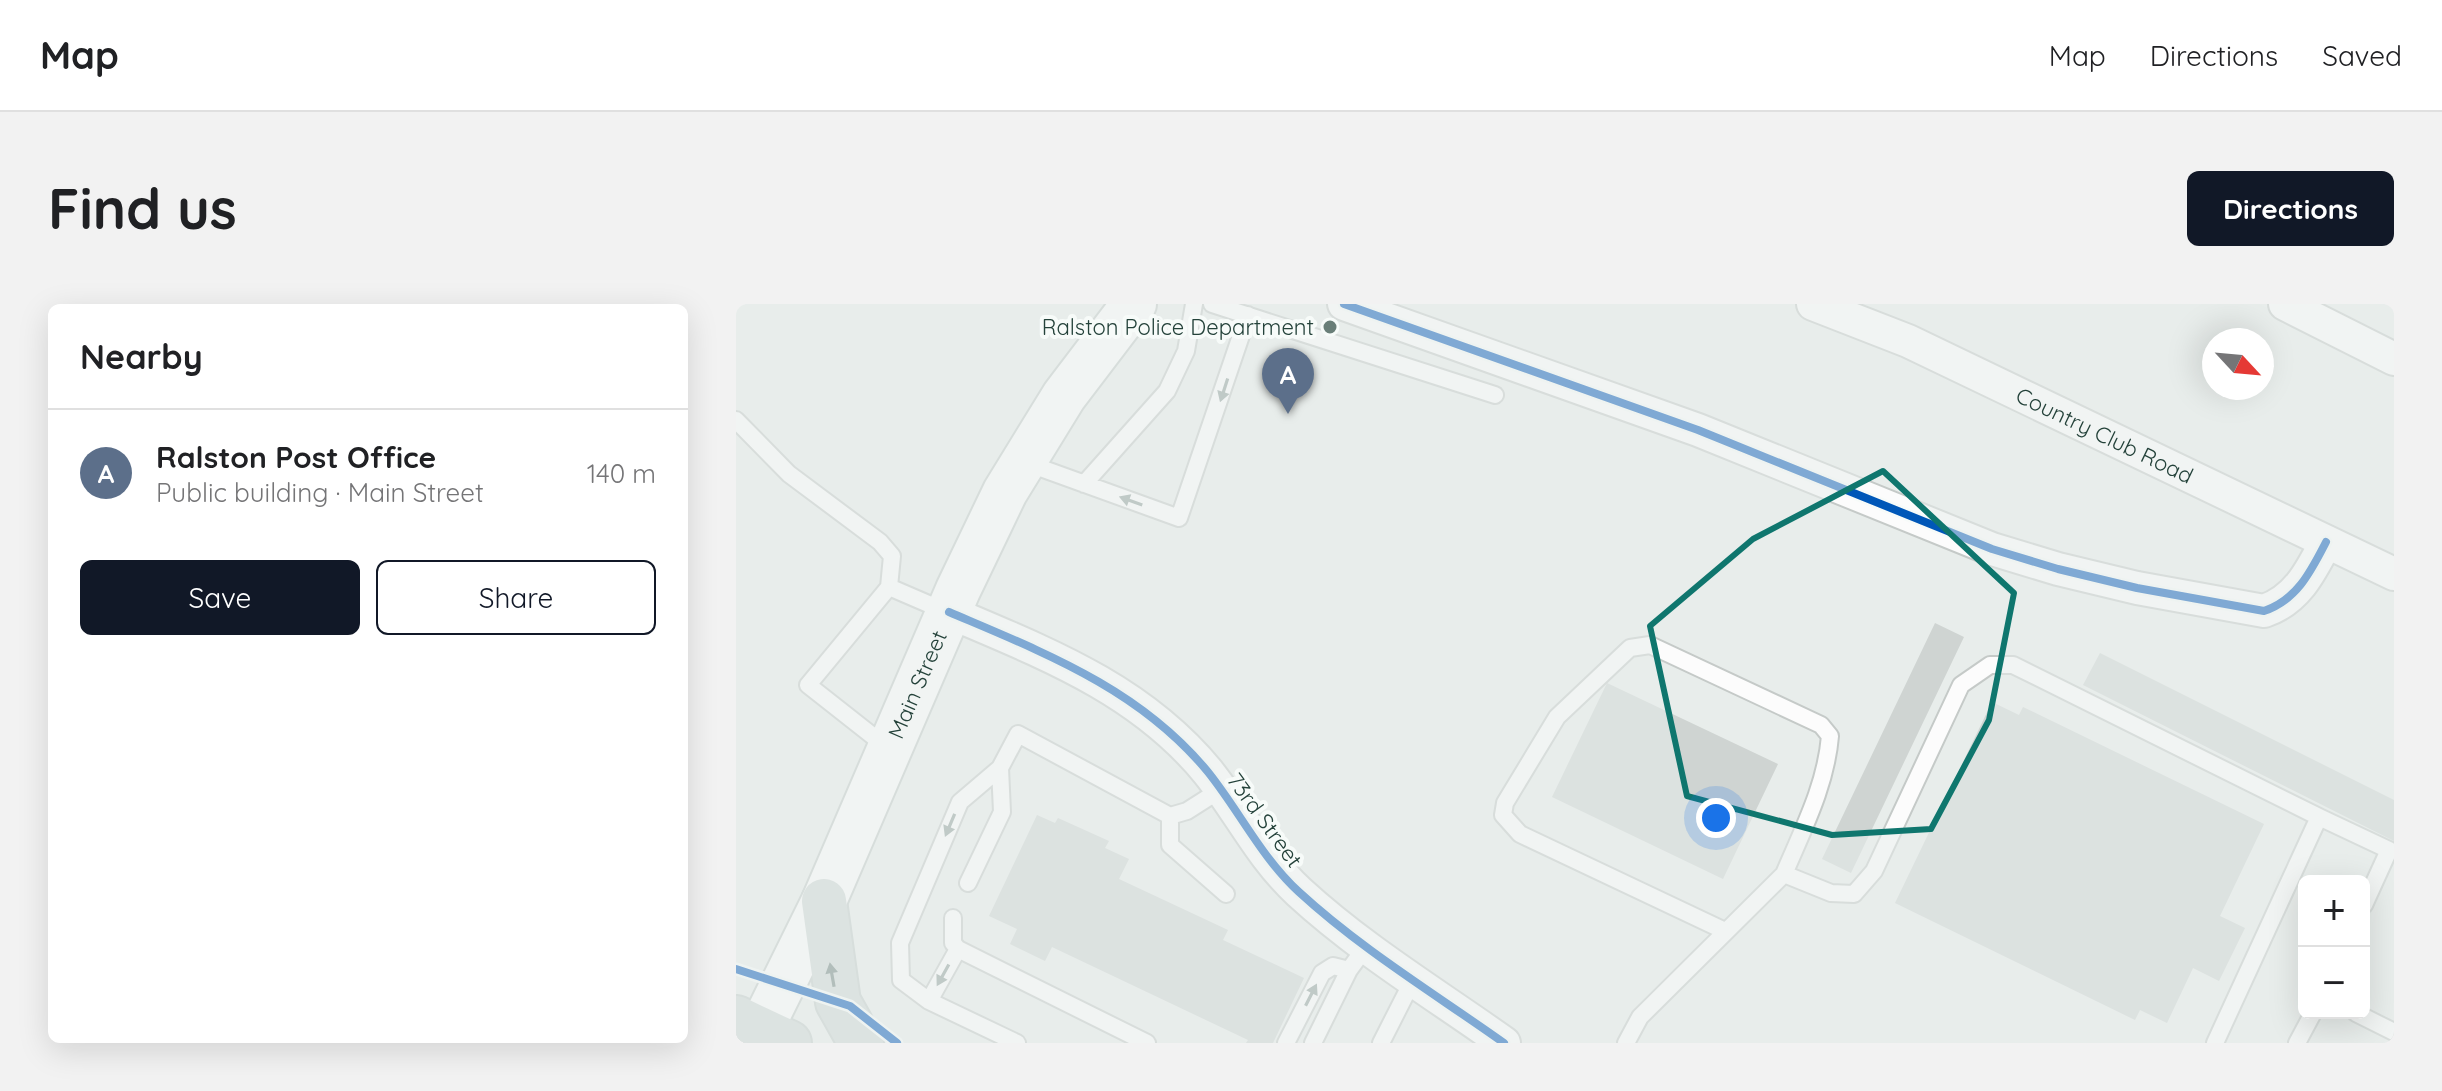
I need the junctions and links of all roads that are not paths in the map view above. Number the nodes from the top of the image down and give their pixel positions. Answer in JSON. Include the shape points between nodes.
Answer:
{"nodes":[{"id":1,"x":1194,"y":304,"type":"edge"},
{"id":2,"x":1212,"y":304,"type":"edge"},
{"id":3,"x":1344,"y":304,"type":"edge"},
{"id":4,"x":1813,"y":304,"type":"edge"},
{"id":5,"x":2285,"y":304,"type":"edge"},
{"id":6,"x":1122,"y":308,"type":"edge"},
{"id":7,"x":2330,"y":314,"type":"edge"},
{"id":8,"x":1248,"y":315,"type":"junction"},
{"id":9,"x":2394,"y":359,"type":"edge"},
{"id":10,"x":1495,"y":395,"type":"dead end"},
{"id":11,"x":736,"y":420,"type":"edge"},
{"id":12,"x":1022,"y":461,"type":"junction"},
{"id":13,"x":1084,"y":484,"type":"junction"},
{"id":14,"x":2326,"y":542,"type":"junction"},
{"id":15,"x":2394,"y":574,"type":"edge"},
{"id":16,"x":889,"y":587,"type":"junction"},
{"id":17,"x":949,"y":612,"type":"junction"},
{"id":18,"x":890,"y":750,"type":"junction"},
{"id":19,"x":1000,"y":768,"type":"junction"},
{"id":20,"x":1220,"y":790,"type":"junction"},
{"id":21,"x":1170,"y":816,"type":"junction"},
{"id":22,"x":2319,"y":817,"type":"junction"},
{"id":23,"x":1784,"y":874,"type":"junction"},
{"id":24,"x":968,"y":883,"type":"dead end"},
{"id":25,"x":2370,"y":892,"type":"edge"},
{"id":26,"x":1226,"y":894,"type":"dead end"},
{"id":27,"x":824,"y":901,"type":"junction"},
{"id":28,"x":953,"y":918,"type":"dead end"},
{"id":29,"x":1725,"y":931,"type":"junction"},
{"id":30,"x":958,"y":949,"type":"junction"},
{"id":31,"x":1357,"y":959,"type":"junction"},
{"id":32,"x":1414,"y":978,"type":"junction"},
{"id":33,"x":929,"y":1001,"type":"junction"},
{"id":34,"x":2310,"y":1019,"type":"edge"},
{"id":35,"x":2368,"y":1019,"type":"edge"},
{"id":36,"x":2394,"y":1032,"type":"edge"},
{"id":37,"x":760,"y":1033,"type":"edge"},
{"id":38,"x":861,"y":1043,"type":"edge"},
{"id":39,"x":1017,"y":1043,"type":"edge"},
{"id":40,"x":1147,"y":1043,"type":"edge"},
{"id":41,"x":1286,"y":1043,"type":"edge"},
{"id":42,"x":1313,"y":1043,"type":"edge"},
{"id":43,"x":1381,"y":1043,"type":"edge"},
{"id":44,"x":1504,"y":1043,"type":"edge"},
{"id":45,"x":1626,"y":1043,"type":"edge"},
{"id":46,"x":2215,"y":1043,"type":"edge"},
{"id":47,"x":2297,"y":1043,"type":"edge"}],
"edges":[{"from":1,"to":13,"type":"lane","via":[[1186,351],[1167,391]]},
{"from":2,"to":8,"type":"lane"},
{"from":3,"to":14,"type":"street","via":[[1627,403],[1992,549],[2058,569],[2264,611],[2294,594]]},
{"from":4,"to":14,"type":"street","name":"Country Club Road","via":[[1908,341]]},
{"from":5,"to":7,"type":"street"},
{"from":6,"to":12,"type":"main road","name":"Main Street"},
{"from":7,"to":9,"type":"street"},
{"from":8,"to":10,"type":"lane"},
{"from":8,"to":13,"type":"lane","one_way":true,"via":[[1179,518]]},
{"from":11,"to":16,"type":"lane","via":[[789,474],[880,542],[892,556]]},
{"from":12,"to":13,"type":"lane"},
{"from":12,"to":17,"type":"main road","name":"Main Street"},
{"from":14,"to":15,"type":"street","name":"Country Club Road"},
{"from":16,"to":17,"type":"lane"},
{"from":16,"to":18,"type":"lane","via":[[808,685]]},
{"from":17,"to":18,"type":"main road","name":"Main Street"},
{"from":17,"to":20,"type":"street","name":"73rd Street","via":[[1111,687],[1166,728]]},
{"from":18,"to":27,"type":"main road","name":"Main Street"},
{"from":19,"to":21,"type":"lane","via":[[1018,734]]},
{"from":19,"to":24,"type":"lane","via":[[1002,812]]},
{"from":19,"to":33,"type":"lane","one_way":true,"via":[[960,802],[900,943],[901,980]]},
{"from":20,"to":21,"type":"lane"},
{"from":20,"to":31,"type":"street","name":"73rd Street","via":[[1275,869]]},
{"from":21,"to":26,"type":"lane","via":[[1170,845]]},
{"from":22,"to":23,"type":"lane","via":[[2013,665],[1990,665],[1961,685],[1874,871],[1854,894],[1831,893]]},
{"from":22,"to":25,"type":"lane","via":[[2389,850]]},
{"from":22,"to":46,"type":"lane"},
{"from":23,"to":29,"type":"lane"},
{"from":23,"to":29,"type":"lane","via":[[1828,763],[1830,736],[1821,725],[1650,645],[1630,648],[1548,728],[1503,815],[1520,834]]},
{"from":27,"to":37,"type":"main road","name":"Main Street"},
{"from":38,"to":27,"type":"main road","one_way":true,"via":[[838,1002]]},
{"from":28,"to":30,"type":"lane"},
{"from":29,"to":45,"type":"lane","via":[[1640,1017]]},
{"from":30,"to":33,"type":"lane","one_way":true},
{"from":30,"to":40,"type":"lane"},
{"from":31,"to":32,"type":"street","name":"73rd Street"},
{"from":41,"to":31,"type":"lane","one_way":true,"via":[[1322,973]]},
{"from":31,"to":42,"type":"lane"},
{"from":32,"to":43,"type":"lane"},
{"from":32,"to":44,"type":"street","name":"73rd Street"},
{"from":33,"to":39,"type":"lane"},
{"from":34,"to":47,"type":"lane"},
{"from":35,"to":36,"type":"lane"}]}
